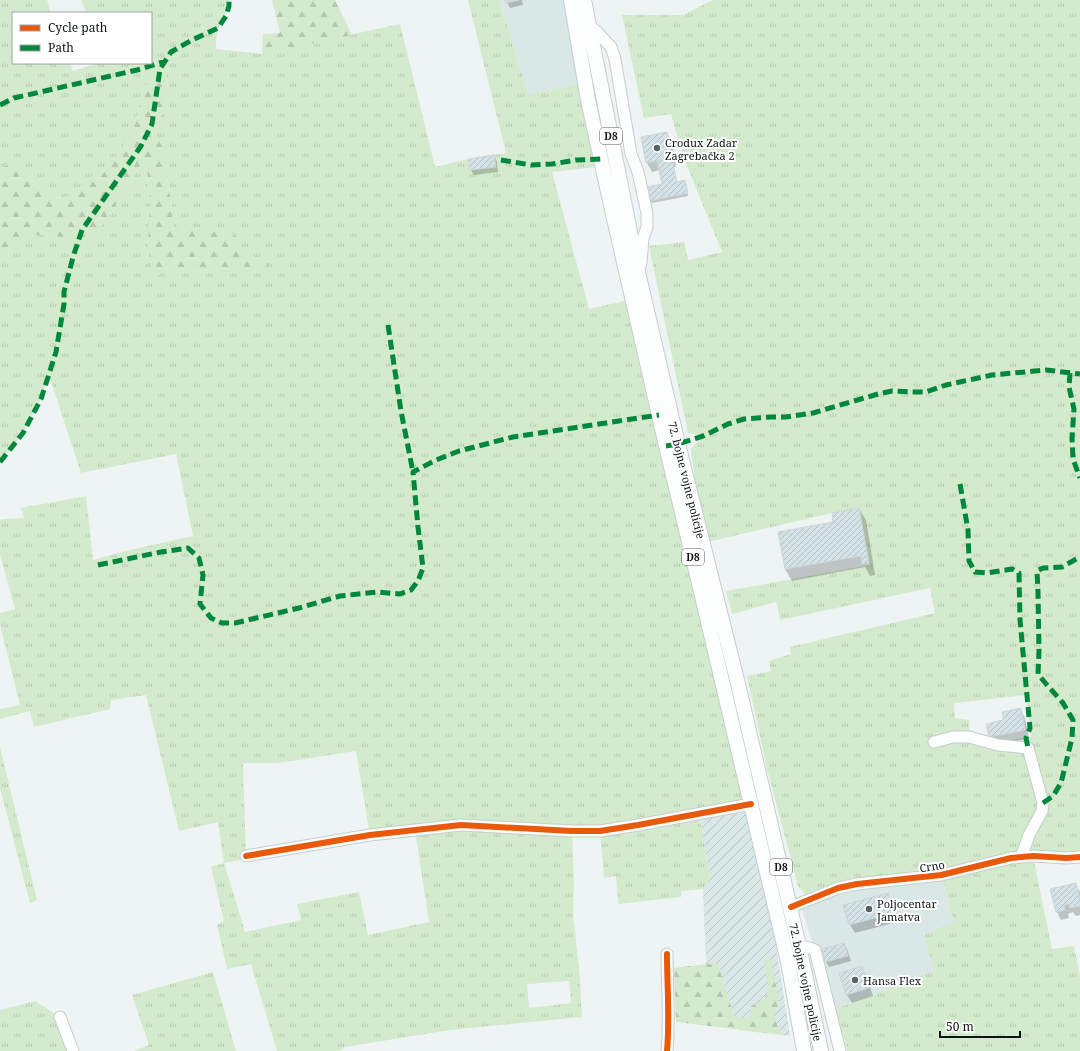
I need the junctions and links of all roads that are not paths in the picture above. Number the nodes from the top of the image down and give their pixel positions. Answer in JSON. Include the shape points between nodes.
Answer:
{"nodes":[{"id":1,"x":571,"y":0,"type":"edge"},
{"id":2,"x":584,"y":0,"type":"edge"},
{"id":3,"x":589,"y":25,"type":"junction"},
{"id":4,"x":638,"y":272,"type":"junction"},
{"id":5,"x":934,"y":742,"type":"dead end"},
{"id":6,"x":751,"y":804,"type":"junction"},
{"id":7,"x":246,"y":856,"type":"dead end"},
{"id":8,"x":1021,"y":857,"type":"junction"},
{"id":9,"x":1080,"y":857,"type":"edge"},
{"id":10,"x":791,"y":907,"type":"junction"},
{"id":11,"x":800,"y":946,"type":"junction"},
{"id":12,"x":666,"y":954,"type":"dead end"},
{"id":13,"x":60,"y":1017,"type":"dead end"},
{"id":14,"x":73,"y":1051,"type":"edge"},
{"id":15,"x":667,"y":1051,"type":"edge"},
{"id":16,"x":804,"y":1051,"type":"edge"},
{"id":17,"x":821,"y":1051,"type":"edge"},
{"id":18,"x":840,"y":1051,"type":"edge"}],
"edges":[{"from":1,"to":6,"type":"main road","name":"72. bojne vojne policije","number":"D8","via":[[588,100],[610,201]]},
{"from":2,"to":3,"type":"main road","name":"72. bojne vojne policije","number":"D8"},
{"from":3,"to":4,"type":"main road","name":"72. bojne vojne policije","number":"D8"},
{"from":3,"to":4,"type":"street","via":[[611,47],[615,59],[631,154],[638,172],[647,213]]},
{"from":4,"to":10,"type":"main road","name":"72. bojne vojne policije","number":"D8"},
{"from":5,"to":8,"type":"street","via":[[953,737],[969,737],[998,745],[1028,748],[1043,803],[1042,811]]},
{"from":6,"to":7,"type":"street","via":[[600,831],[461,825],[370,835]]},
{"from":6,"to":16,"type":"main road","name":"72. bojne vojne policije","number":"D8","via":[[788,962]]},
{"from":8,"to":9,"type":"street","name":"Crno"},
{"from":8,"to":10,"type":"street","name":"Crno","via":[[941,875],[838,888]]},
{"from":10,"to":11,"type":"main road","name":"72. bojne vojne policije","number":"D8"},
{"from":11,"to":17,"type":"main road","name":"72. bojne vojne policije","number":"D8"},
{"from":11,"to":18,"type":"street","via":[[815,950]]},
{"from":12,"to":15,"type":"street"},
{"from":13,"to":14,"type":"street"}]}
